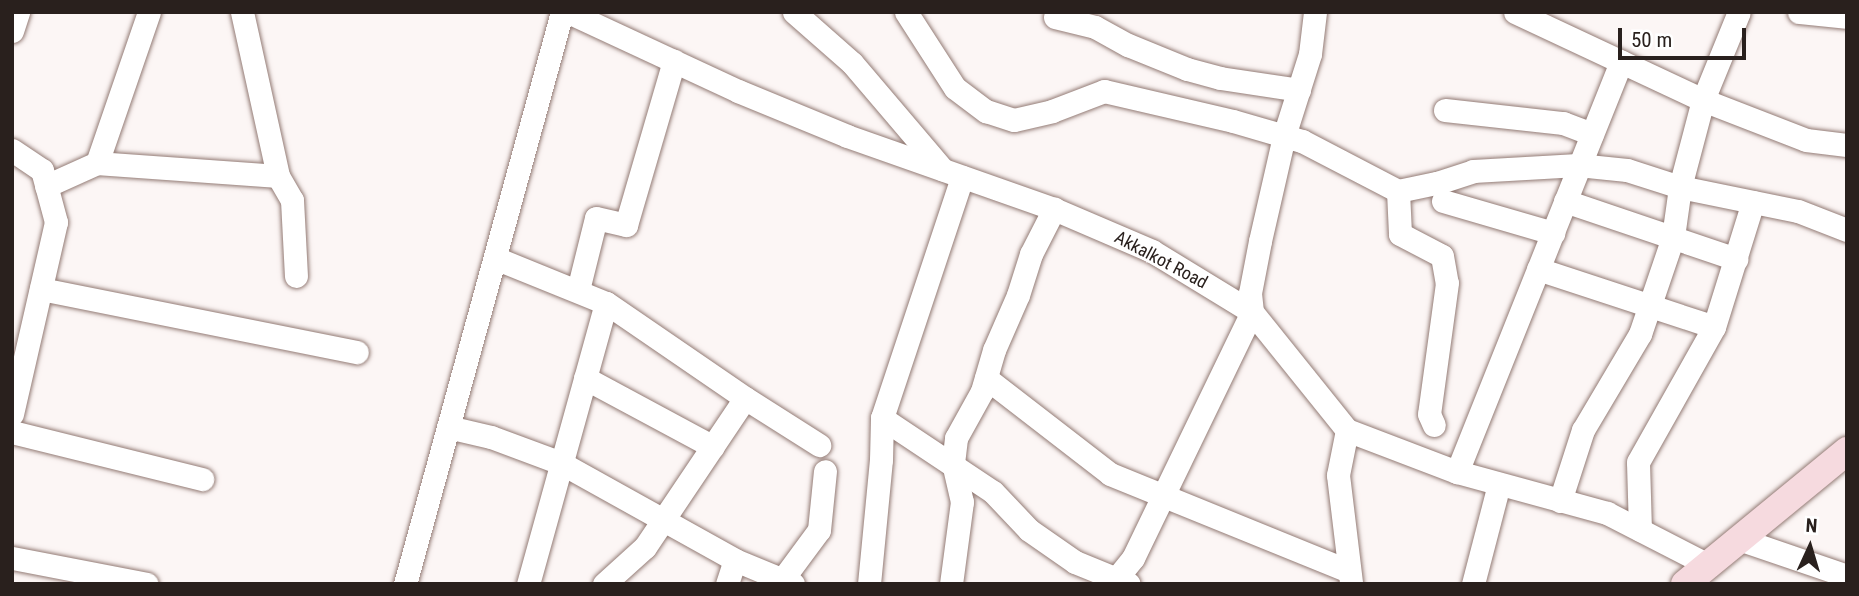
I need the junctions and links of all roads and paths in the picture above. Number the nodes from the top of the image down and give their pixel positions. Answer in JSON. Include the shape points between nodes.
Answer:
{"nodes":[{"id":1,"x":18,"y":12,"type":"edge"},
{"id":2,"x":149,"y":12,"type":"edge"},
{"id":3,"x":243,"y":12,"type":"edge"},
{"id":4,"x":562,"y":12,"type":"edge"},
{"id":5,"x":568,"y":12,"type":"edge"},
{"id":6,"x":906,"y":12,"type":"edge"},
{"id":7,"x":1315,"y":12,"type":"edge"},
{"id":8,"x":1515,"y":12,"type":"edge"},
{"id":9,"x":1739,"y":12,"type":"edge"},
{"id":10,"x":1799,"y":12,"type":"edge"},
{"id":11,"x":802,"y":15,"type":"edge"},
{"id":12,"x":1055,"y":17,"type":"dead end"},
{"id":13,"x":1847,"y":17,"type":"edge"},
{"id":14,"x":12,"y":31,"type":"edge"},
{"id":15,"x":674,"y":61,"type":"junction"},
{"id":16,"x":1621,"y":62,"type":"junction"},
{"id":17,"x":1299,"y":90,"type":"junction"},
{"id":18,"x":1703,"y":100,"type":"junction"},
{"id":19,"x":1445,"y":110,"type":"dead end"},
{"id":20,"x":1592,"y":134,"type":"junction"},
{"id":21,"x":1284,"y":136,"type":"junction"},
{"id":22,"x":1847,"y":145,"type":"edge"},
{"id":23,"x":12,"y":150,"type":"edge"},
{"id":24,"x":97,"y":163,"type":"junction"},
{"id":25,"x":1578,"y":165,"type":"junction"},
{"id":26,"x":952,"y":174,"type":"junction"},
{"id":27,"x":278,"y":176,"type":"junction"},
{"id":28,"x":46,"y":186,"type":"junction"},
{"id":29,"x":1680,"y":187,"type":"junction"},
{"id":30,"x":1398,"y":191,"type":"junction"},
{"id":31,"x":1443,"y":201,"type":"dead end"},
{"id":32,"x":1565,"y":201,"type":"junction"},
{"id":33,"x":1753,"y":202,"type":"junction"},
{"id":34,"x":1054,"y":209,"type":"junction"},
{"id":35,"x":1847,"y":230,"type":"edge"},
{"id":36,"x":1553,"y":233,"type":"junction"},
{"id":37,"x":1673,"y":237,"type":"junction"},
{"id":38,"x":495,"y":258,"type":"junction"},
{"id":39,"x":1736,"y":258,"type":"junction"},
{"id":40,"x":1538,"y":269,"type":"junction"},
{"id":41,"x":296,"y":276,"type":"dead end"},
{"id":42,"x":41,"y":289,"type":"junction"},
{"id":43,"x":578,"y":290,"type":"junction"},
{"id":44,"x":606,"y":303,"type":"junction"},
{"id":45,"x":1650,"y":306,"type":"junction"},
{"id":46,"x":1252,"y":312,"type":"junction"},
{"id":47,"x":1714,"y":327,"type":"junction"},
{"id":48,"x":357,"y":352,"type":"dead end"},
{"id":49,"x":585,"y":378,"type":"junction"},
{"id":50,"x":986,"y":378,"type":"junction"},
{"id":51,"x":745,"y":398,"type":"junction"},
{"id":52,"x":12,"y":414,"type":"edge"},
{"id":53,"x":882,"y":418,"type":"junction"},
{"id":54,"x":1433,"y":425,"type":"dead end"},
{"id":55,"x":448,"y":427,"type":"junction"},
{"id":56,"x":1347,"y":430,"type":"junction"},
{"id":57,"x":12,"y":432,"type":"edge"},
{"id":58,"x":819,"y":445,"type":"dead end"},
{"id":59,"x":713,"y":447,"type":"junction"},
{"id":60,"x":1847,"y":451,"type":"edge"},
{"id":61,"x":561,"y":463,"type":"junction"},
{"id":62,"x":953,"y":463,"type":"junction"},
{"id":63,"x":825,"y":471,"type":"dead end"},
{"id":64,"x":1457,"y":472,"type":"junction"},
{"id":65,"x":202,"y":479,"type":"dead end"},
{"id":66,"x":1499,"y":484,"type":"junction"},
{"id":67,"x":1161,"y":495,"type":"junction"},
{"id":68,"x":1560,"y":501,"type":"junction"},
{"id":69,"x":664,"y":520,"type":"junction"},
{"id":70,"x":1640,"y":530,"type":"junction"},
{"id":71,"x":1739,"y":540,"type":"junction"},
{"id":72,"x":12,"y":558,"type":"edge"},
{"id":73,"x":735,"y":560,"type":"junction"},
{"id":74,"x":1847,"y":576,"type":"edge"},
{"id":75,"x":1350,"y":577,"type":"edge"},
{"id":76,"x":1698,"y":577,"type":"edge"},
{"id":77,"x":788,"y":582,"type":"edge"},
{"id":78,"x":1119,"y":582,"type":"edge"},
{"id":79,"x":146,"y":584,"type":"edge"},
{"id":80,"x":405,"y":584,"type":"edge"},
{"id":81,"x":528,"y":584,"type":"edge"},
{"id":82,"x":604,"y":584,"type":"edge"},
{"id":83,"x":727,"y":584,"type":"edge"},
{"id":84,"x":869,"y":584,"type":"edge"},
{"id":85,"x":951,"y":584,"type":"edge"},
{"id":86,"x":1473,"y":584,"type":"edge"}],
"edges":[{"from":1,"to":14,"type":"street"},
{"from":2,"to":24,"type":"street"},
{"from":3,"to":27,"type":"street"},
{"from":4,"to":38,"type":"street"},
{"from":5,"to":15,"type":"street","name":"Akkalkot Road"},
{"from":6,"to":21,"type":"street","via":[[955,88],[986,111],[1014,120],[1104,91]]},
{"from":7,"to":17,"type":"street","via":[[1310,54]]},
{"from":8,"to":16,"type":"street"},
{"from":9,"to":18,"type":"street"},
{"from":10,"to":13,"type":"street"},
{"from":11,"to":26,"type":"street"},
{"from":12,"to":17,"type":"street","via":[[1095,27],[1187,69]]},
{"from":15,"to":26,"type":"street","name":"Akkalkot Road","via":[[847,136]]},
{"from":15,"to":43,"type":"street","via":[[626,225],[596,218]]},
{"from":16,"to":18,"type":"street"},
{"from":16,"to":20,"type":"street"},
{"from":17,"to":21,"type":"street"},
{"from":18,"to":22,"type":"street","via":[[1806,140]]},
{"from":18,"to":29,"type":"street"},
{"from":19,"to":20,"type":"street","via":[[1563,123]]},
{"from":20,"to":25,"type":"street"},
{"from":21,"to":30,"type":"street"},
{"from":21,"to":46,"type":"street","via":[[1252,280]]},
{"from":23,"to":28,"type":"street","via":[[42,170]]},
{"from":24,"to":27,"type":"street"},
{"from":24,"to":28,"type":"street"},
{"from":25,"to":29,"type":"street","via":[[1627,170]]},
{"from":25,"to":30,"type":"street","via":[[1473,171]]},
{"from":25,"to":32,"type":"street"},
{"from":26,"to":34,"type":"street","name":"Akkalkot Road"},
{"from":26,"to":53,"type":"street"},
{"from":27,"to":41,"type":"street","via":[[292,200]]},
{"from":28,"to":42,"type":"street","via":[[56,222]]},
{"from":29,"to":33,"type":"street"},
{"from":29,"to":37,"type":"street"},
{"from":30,"to":54,"type":"street","via":[[1400,234],[1441,256],[1447,283],[1429,414]]},
{"from":31,"to":36,"type":"street"},
{"from":32,"to":36,"type":"street"},
{"from":32,"to":37,"type":"street"},
{"from":33,"to":35,"type":"street","via":[[1798,211]]},
{"from":33,"to":39,"type":"street"},
{"from":34,"to":46,"type":"street","name":"Akkalkot Road","via":[[1152,251]]},
{"from":34,"to":50,"type":"street","via":[[1031,254]]},
{"from":36,"to":40,"type":"street"},
{"from":37,"to":39,"type":"street"},
{"from":37,"to":45,"type":"street"},
{"from":38,"to":43,"type":"street"},
{"from":38,"to":55,"type":"street"},
{"from":39,"to":47,"type":"street"},
{"from":40,"to":45,"type":"street"},
{"from":40,"to":64,"type":"street"},
{"from":42,"to":48,"type":"street"},
{"from":42,"to":52,"type":"street"},
{"from":43,"to":44,"type":"street"},
{"from":44,"to":49,"type":"street"},
{"from":44,"to":51,"type":"street"},
{"from":45,"to":47,"type":"street"},
{"from":45,"to":68,"type":"street","via":[[1627,361],[1583,430]]},
{"from":46,"to":56,"type":"street","name":"Akkalkot Road"},
{"from":46,"to":67,"type":"street"},
{"from":47,"to":70,"type":"street","via":[[1638,462]]},
{"from":49,"to":59,"type":"street"},
{"from":49,"to":61,"type":"street"},
{"from":50,"to":62,"type":"street","via":[[956,438]]},
{"from":50,"to":67,"type":"street","via":[[1110,474]]},
{"from":51,"to":58,"type":"street"},
{"from":51,"to":59,"type":"street"},
{"from":53,"to":62,"type":"street"},
{"from":53,"to":84,"type":"street"},
{"from":55,"to":61,"type":"street","via":[[491,437]]},
{"from":55,"to":80,"type":"street"},
{"from":56,"to":64,"type":"street"},
{"from":56,"to":75,"type":"street","via":[[1338,475]]},
{"from":57,"to":65,"type":"street"},
{"from":59,"to":69,"type":"street"},
{"from":60,"to":71,"type":"main road"},
{"from":61,"to":69,"type":"street"},
{"from":61,"to":81,"type":"street"},
{"from":62,"to":78,"type":"street","via":[[993,492],[1028,530],[1075,562]]},
{"from":62,"to":85,"type":"street","via":[[962,502]]},
{"from":63,"to":77,"type":"street","via":[[819,530]]},
{"from":64,"to":66,"type":"street"},
{"from":66,"to":68,"type":"street"},
{"from":66,"to":86,"type":"street"},
{"from":67,"to":75,"type":"street"},
{"from":67,"to":78,"type":"street"},
{"from":68,"to":70,"type":"street","via":[[1607,513]]},
{"from":69,"to":73,"type":"street"},
{"from":69,"to":82,"type":"street","via":[[646,547]]},
{"from":70,"to":76,"type":"street"},
{"from":71,"to":74,"type":"street"},
{"from":71,"to":76,"type":"main road"},
{"from":72,"to":79,"type":"street"},
{"from":73,"to":77,"type":"street"},
{"from":73,"to":83,"type":"street"}]}
